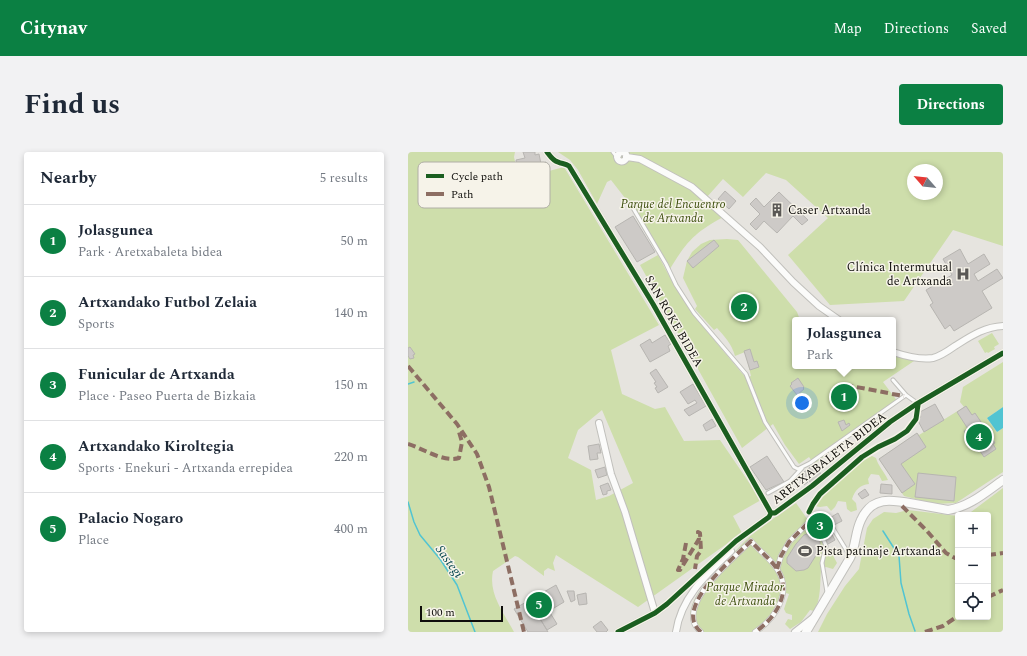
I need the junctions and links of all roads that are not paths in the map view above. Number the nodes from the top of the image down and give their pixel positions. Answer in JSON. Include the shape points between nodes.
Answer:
{"nodes":[{"id":1,"x":547,"y":152,"type":"edge"},
{"id":2,"x":616,"y":154,"type":"edge"},
{"id":3,"x":625,"y":154,"type":"edge"},
{"id":4,"x":633,"y":208,"type":"dead end"},
{"id":5,"x":835,"y":317,"type":"edge"},
{"id":6,"x":1003,"y":326,"type":"edge"},
{"id":7,"x":896,"y":353,"type":"edge"},
{"id":8,"x":1003,"y":353,"type":"edge"},
{"id":9,"x":893,"y":380,"type":"dead end"},
{"id":10,"x":906,"y":395,"type":"junction"},
{"id":11,"x":920,"y":403,"type":"junction"},
{"id":12,"x":599,"y":423,"type":"dead end"},
{"id":13,"x":802,"y":468,"type":"junction"},
{"id":14,"x":1003,"y":480,"type":"edge"},
{"id":15,"x":768,"y":493,"type":"dead end"},
{"id":16,"x":771,"y":513,"type":"junction"},
{"id":17,"x":811,"y":520,"type":"dead end"},
{"id":18,"x":830,"y":525,"type":"dead end"},
{"id":19,"x":746,"y":534,"type":"junction"},
{"id":20,"x":822,"y":536,"type":"dead end"},
{"id":21,"x":850,"y":558,"type":"junction"},
{"id":22,"x":777,"y":569,"type":"junction"},
{"id":23,"x":827,"y":598,"type":"junction"},
{"id":24,"x":655,"y":613,"type":"junction"},
{"id":25,"x":818,"y":614,"type":"junction"},
{"id":26,"x":618,"y":632,"type":"edge"},
{"id":27,"x":676,"y":632,"type":"edge"},
{"id":28,"x":701,"y":632,"type":"edge"},
{"id":29,"x":754,"y":632,"type":"edge"},
{"id":30,"x":795,"y":632,"type":"edge"},
{"id":31,"x":806,"y":632,"type":"edge"}],
"edges":[{"from":1,"to":16,"type":"street","name":"SAN ROKE BIDEA","via":[[558,163],[569,166],[653,304]]},
{"from":2,"to":3,"type":"street","via":[[621,161],[625,160]]},
{"from":3,"to":5,"type":"street","via":[[640,159],[692,187],[760,247],[793,282]]},
{"from":4,"to":13,"type":"lane","via":[[687,302],[746,374],[765,422],[786,456],[794,467]]},
{"from":6,"to":7,"type":"street","via":[[981,330],[932,358]]},
{"from":8,"to":11,"type":"street","name":"ARETXABALETA BIDEA"},
{"from":9,"to":10,"type":"lane"},
{"from":10,"to":11,"type":"lane"},
{"from":10,"to":13,"type":"lane"},
{"from":11,"to":16,"type":"street","name":"ARETXABALETA BIDEA","via":[[890,422],[786,506]]},
{"from":12,"to":24,"type":"street","via":[[611,474]]},
{"from":13,"to":15,"type":"lane","via":[[790,481]]},
{"from":14,"to":21,"type":"street","via":[[965,506],[956,509],[895,500],[873,505],[866,510],[860,521]]},
{"from":16,"to":19,"type":"street","name":"ARETXABALETA BIDEA"},
{"from":17,"to":22,"type":"street","via":[[789,542]]},
{"from":18,"to":21,"type":"lane"},
{"from":19,"to":24,"type":"street","name":"ARETXABALETA BIDEA"},
{"from":19,"to":27,"type":"street","via":[[695,588],[681,613]]},
{"from":20,"to":23,"type":"lane","via":[[826,546],[822,563]]},
{"from":21,"to":23,"type":"street"},
{"from":22,"to":28,"type":"street","via":[[752,541],[721,570],[695,604],[694,624]]},
{"from":22,"to":29,"type":"street","via":[[783,587],[779,606],[771,618]]},
{"from":23,"to":25,"type":"street"},
{"from":24,"to":26,"type":"street","name":"ARETXABALETA BIDEA"},
{"from":25,"to":30,"type":"street"},
{"from":25,"to":31,"type":"street"}]}
